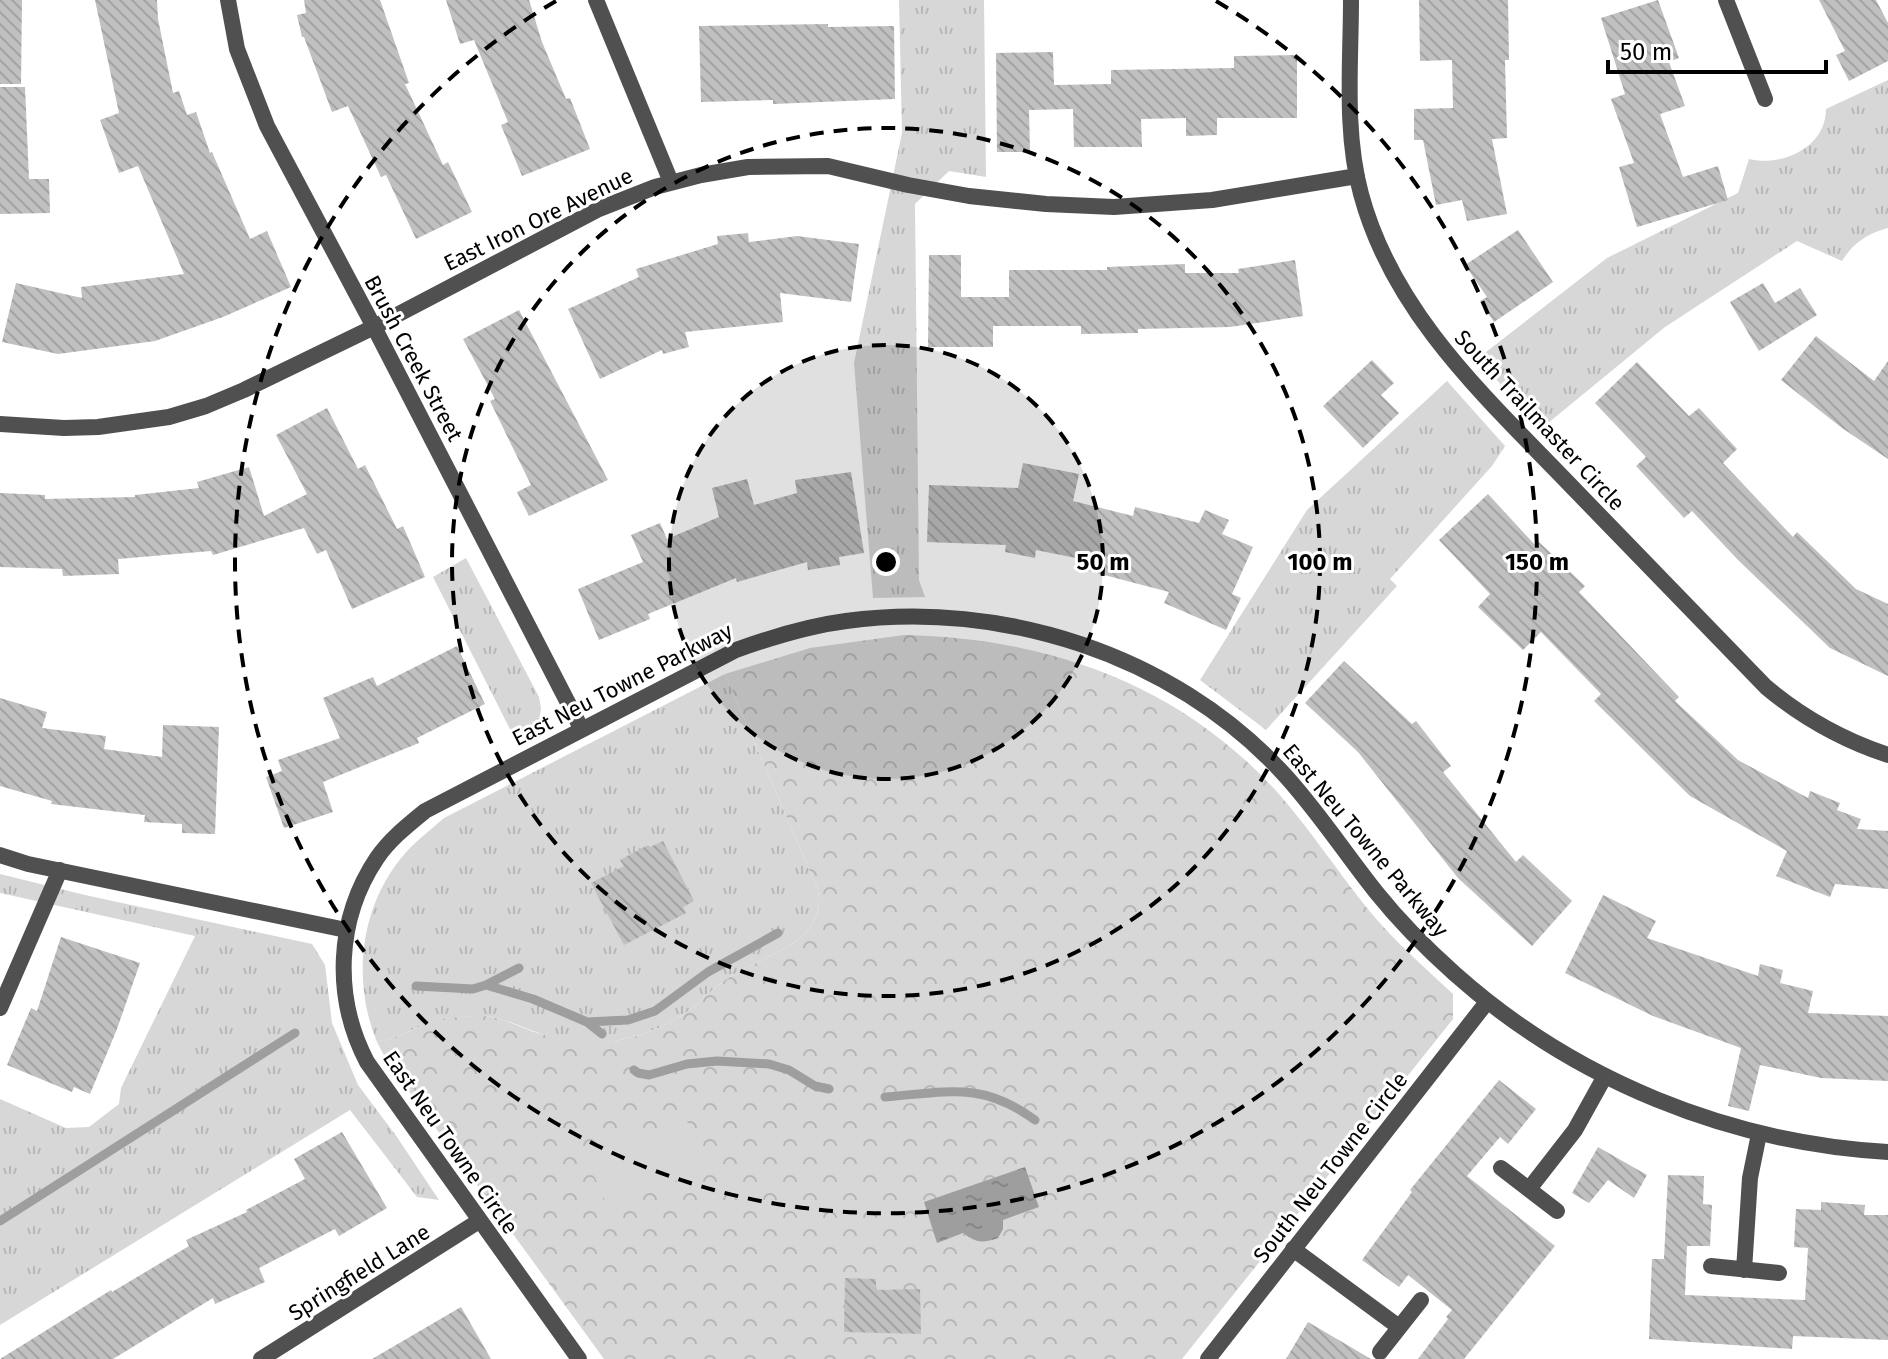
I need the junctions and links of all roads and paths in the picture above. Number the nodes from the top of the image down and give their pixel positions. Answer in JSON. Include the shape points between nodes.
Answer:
{"nodes":[{"id":1,"x":228,"y":0,"type":"edge"},
{"id":2,"x":596,"y":0,"type":"edge"},
{"id":3,"x":1351,"y":0,"type":"edge"},
{"id":4,"x":1726,"y":0,"type":"edge"},
{"id":5,"x":1765,"y":99,"type":"dead end"},
{"id":6,"x":1357,"y":176,"type":"junction"},
{"id":7,"x":671,"y":182,"type":"junction"},
{"id":8,"x":374,"y":327,"type":"junction"},
{"id":9,"x":0,"y":424,"type":"edge"},
{"id":10,"x":581,"y":728,"type":"junction"},
{"id":11,"x":1888,"y":755,"type":"edge"},
{"id":12,"x":0,"y":855,"type":"edge"},
{"id":13,"x":60,"y":870,"type":"junction"},
{"id":14,"x":346,"y":930,"type":"junction"},
{"id":15,"x":1487,"y":1002,"type":"junction"},
{"id":16,"x":0,"y":1008,"type":"edge"},
{"id":17,"x":1605,"y":1076,"type":"junction"},
{"id":18,"x":1759,"y":1134,"type":"junction"},
{"id":19,"x":1888,"y":1152,"type":"edge"},
{"id":20,"x":1501,"y":1168,"type":"dead end"},
{"id":21,"x":1529,"y":1189,"type":"junction"},
{"id":22,"x":1557,"y":1211,"type":"dead end"},
{"id":23,"x":479,"y":1221,"type":"junction"},
{"id":24,"x":1293,"y":1249,"type":"junction"},
{"id":25,"x":1711,"y":1266,"type":"dead end"},
{"id":26,"x":1744,"y":1270,"type":"junction"},
{"id":27,"x":1779,"y":1273,"type":"dead end"},
{"id":28,"x":1421,"y":1300,"type":"dead end"},
{"id":29,"x":1399,"y":1327,"type":"junction"},
{"id":30,"x":1380,"y":1352,"type":"dead end"},
{"id":31,"x":261,"y":1359,"type":"edge"},
{"id":32,"x":579,"y":1359,"type":"edge"},
{"id":33,"x":1208,"y":1359,"type":"edge"}],
"edges":[{"from":1,"to":8,"type":"street","name":"Brush Creek Street","via":[[237,49],[267,126]]},
{"from":2,"to":7,"type":"street"},
{"from":3,"to":6,"type":"street","name":"South Trailmaster Circle"},
{"from":4,"to":5,"type":"street"},
{"from":6,"to":7,"type":"street","name":"East Iron Ore Avenue","via":[[1212,200],[1114,207],[969,196],[828,166],[748,167]]},
{"from":6,"to":11,"type":"street","name":"South Trailmaster Circle","via":[[1392,272],[1454,363],[1766,687],[1822,727]]},
{"from":7,"to":8,"type":"street","name":"East Iron Ore Avenue","via":[[599,209]]},
{"from":8,"to":9,"type":"street","name":"East Iron Ore Avenue","via":[[244,390],[169,417],[98,427]]},
{"from":8,"to":10,"type":"street","name":"Brush Creek Street"},
{"from":10,"to":14,"type":"street","name":"East Neu Towne Parkway","via":[[453,794],[406,826],[372,867]]},
{"from":10,"to":15,"type":"street","name":"East Neu Towne Parkway","via":[[736,650],[805,628],[917,617],[998,623],[1049,634],[1106,653],[1173,686],[1250,742],[1299,791],[1393,912]]},
{"from":12,"to":13,"type":"street"},
{"from":13,"to":14,"type":"street"},
{"from":13,"to":16,"type":"street"},
{"from":14,"to":23,"type":"street","name":"East Neu Towne Circle","via":[[346,1002],[360,1049]]},
{"from":15,"to":17,"type":"street","name":"East Neu Towne Parkway"},
{"from":15,"to":24,"type":"street","name":"South Neu Towne Circle"},
{"from":17,"to":18,"type":"street","name":"East Neu Towne Parkway","via":[[1675,1107]]},
{"from":17,"to":21,"type":"street","via":[[1575,1130]]},
{"from":18,"to":19,"type":"street","name":"East Neu Towne Parkway"},
{"from":18,"to":26,"type":"street","via":[[1750,1178]]},
{"from":20,"to":21,"type":"street"},
{"from":21,"to":22,"type":"street"},
{"from":23,"to":31,"type":"street","name":"Springfield Lane"},
{"from":23,"to":32,"type":"street","name":"East Neu Towne Circle"},
{"from":24,"to":29,"type":"street"},
{"from":24,"to":33,"type":"street","name":"South Neu Towne Circle"},
{"from":25,"to":26,"type":"street"},
{"from":26,"to":27,"type":"street"},
{"from":28,"to":29,"type":"street"},
{"from":29,"to":30,"type":"street"}]}
